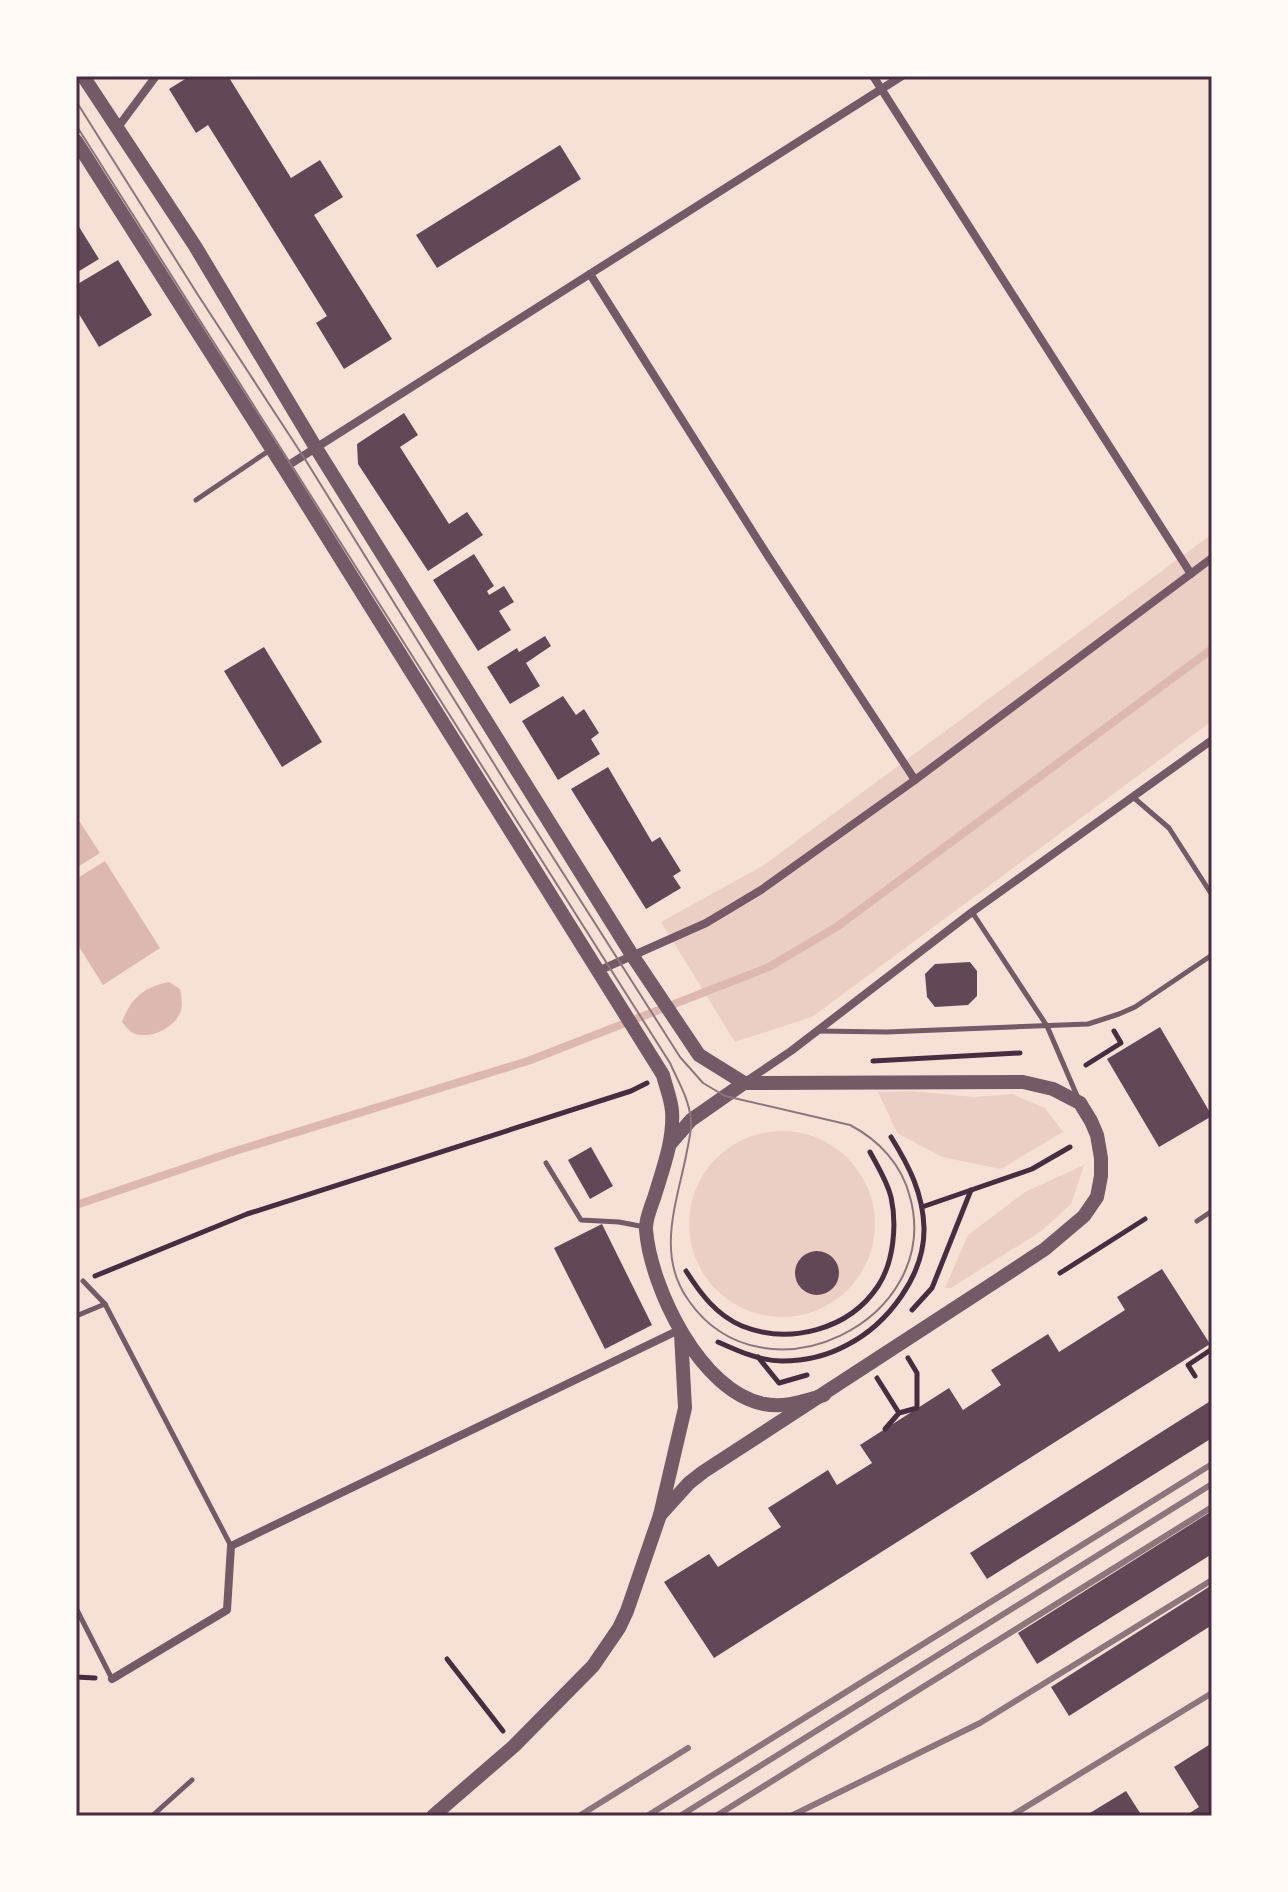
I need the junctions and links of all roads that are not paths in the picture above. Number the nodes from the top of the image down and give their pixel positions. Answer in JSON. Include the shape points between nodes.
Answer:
{"nodes":[{"id":1,"x":156,"y":76,"type":"edge"},
{"id":2,"x":873,"y":76,"type":"edge"},
{"id":3,"x":902,"y":76,"type":"edge"},
{"id":4,"x":84,"y":79,"type":"edge"},
{"id":5,"x":881,"y":89,"type":"junction"},
{"id":6,"x":118,"y":127,"type":"junction"},
{"id":7,"x":76,"y":141,"type":"edge"},
{"id":8,"x":590,"y":274,"type":"junction"},
{"id":9,"x":316,"y":448,"type":"junction"},
{"id":10,"x":271,"y":449,"type":"junction"},
{"id":11,"x":284,"y":468,"type":"junction"},
{"id":12,"x":196,"y":500,"type":"dead end"},
{"id":13,"x":1212,"y":558,"type":"edge"},
{"id":14,"x":1191,"y":574,"type":"junction"},
{"id":15,"x":1212,"y":740,"type":"edge"},
{"id":16,"x":915,"y":780,"type":"junction"},
{"id":17,"x":1133,"y":797,"type":"junction"},
{"id":18,"x":1212,"y":895,"type":"edge"},
{"id":19,"x":972,"y":912,"type":"junction"},
{"id":20,"x":632,"y":955,"type":"junction"},
{"id":21,"x":1212,"y":955,"type":"edge"},
{"id":22,"x":598,"y":971,"type":"junction"},
{"id":23,"x":1047,"y":1026,"type":"junction"},
{"id":24,"x":817,"y":1031,"type":"junction"},
{"id":25,"x":744,"y":1083,"type":"junction"},
{"id":26,"x":1080,"y":1103,"type":"junction"},
{"id":27,"x":671,"y":1143,"type":"junction"},
{"id":28,"x":546,"y":1163,"type":"dead end"},
{"id":29,"x":1212,"y":1211,"type":"edge"},
{"id":30,"x":1197,"y":1221,"type":"dead end"},
{"id":31,"x":646,"y":1227,"type":"junction"},
{"id":32,"x":83,"y":1281,"type":"road end"},
{"id":33,"x":105,"y":1304,"type":"junction"},
{"id":34,"x":76,"y":1316,"type":"edge"},
{"id":35,"x":681,"y":1329,"type":"junction"},
{"id":36,"x":824,"y":1395,"type":"junction"},
{"id":37,"x":660,"y":1515,"type":"junction"},
{"id":38,"x":231,"y":1546,"type":"junction"},
{"id":39,"x":76,"y":1608,"type":"edge"},
{"id":40,"x":112,"y":1679,"type":"joint"},
{"id":41,"x":192,"y":1780,"type":"dead end"},
{"id":42,"x":152,"y":1816,"type":"edge"},
{"id":43,"x":433,"y":1816,"type":"edge"}],
"edges":[{"from":1,"to":6,"type":"street"},
{"from":2,"to":5,"type":"street"},
{"from":3,"to":5,"type":"street"},
{"from":4,"to":6,"type":"street"},
{"from":5,"to":8,"type":"street"},
{"from":5,"to":14,"type":"street"},
{"from":6,"to":9,"type":"street"},
{"from":7,"to":10,"type":"street"},
{"from":8,"to":9,"type":"street"},
{"from":8,"to":16,"type":"street"},
{"from":9,"to":11,"type":"street"},
{"from":9,"to":20,"type":"street"},
{"from":10,"to":11,"type":"street"},
{"from":10,"to":12,"type":"lane"},
{"from":11,"to":22,"type":"street"},
{"from":13,"to":14,"type":"street"},
{"from":14,"to":16,"type":"street"},
{"from":15,"to":17,"type":"street"},
{"from":16,"to":20,"type":"street","via":[[761,890],[706,923]]},
{"from":17,"to":18,"type":"lane","via":[[1169,828]]},
{"from":17,"to":19,"type":"street"},
{"from":19,"to":23,"type":"lane"},
{"from":19,"to":24,"type":"street"},
{"from":20,"to":22,"type":"street"},
{"from":20,"to":25,"type":"street","via":[[699,1055]]},
{"from":21,"to":23,"type":"lane","via":[[1119,1014],[1088,1024]]},
{"from":22,"to":27,"type":"street","via":[[663,1075],[672,1109]]},
{"from":23,"to":24,"type":"lane"},
{"from":23,"to":26,"type":"lane"},
{"from":24,"to":25,"type":"street"},
{"from":25,"to":26,"type":"street","via":[[1023,1082]]},
{"from":25,"to":27,"type":"street","via":[[691,1120]]},
{"from":26,"to":36,"type":"street","via":[[1097,1135],[1101,1158],[1097,1197],[1084,1216],[1045,1249]]},
{"from":27,"to":31,"type":"street"},
{"from":28,"to":31,"type":"lane","via":[[581,1220]]},
{"from":29,"to":30,"type":"lane"},
{"from":31,"to":35,"type":"street","via":[[657,1282]]},
{"from":32,"to":33,"type":"lane"},
{"from":33,"to":34,"type":"lane"},
{"from":33,"to":38,"type":"lane"},
{"from":35,"to":36,"type":"street","via":[[694,1353],[726,1387],[747,1399],[792,1405]]},
{"from":35,"to":37,"type":"street","via":[[685,1408]]},
{"from":35,"to":38,"type":"street"},
{"from":36,"to":37,"type":"street","via":[[703,1472]]},
{"from":37,"to":43,"type":"street","via":[[627,1611],[593,1666],[514,1746]]},
{"from":38,"to":40,"type":"street","via":[[227,1610]]},
{"from":39,"to":40,"type":"lane"},
{"from":41,"to":42,"type":"lane"}]}
